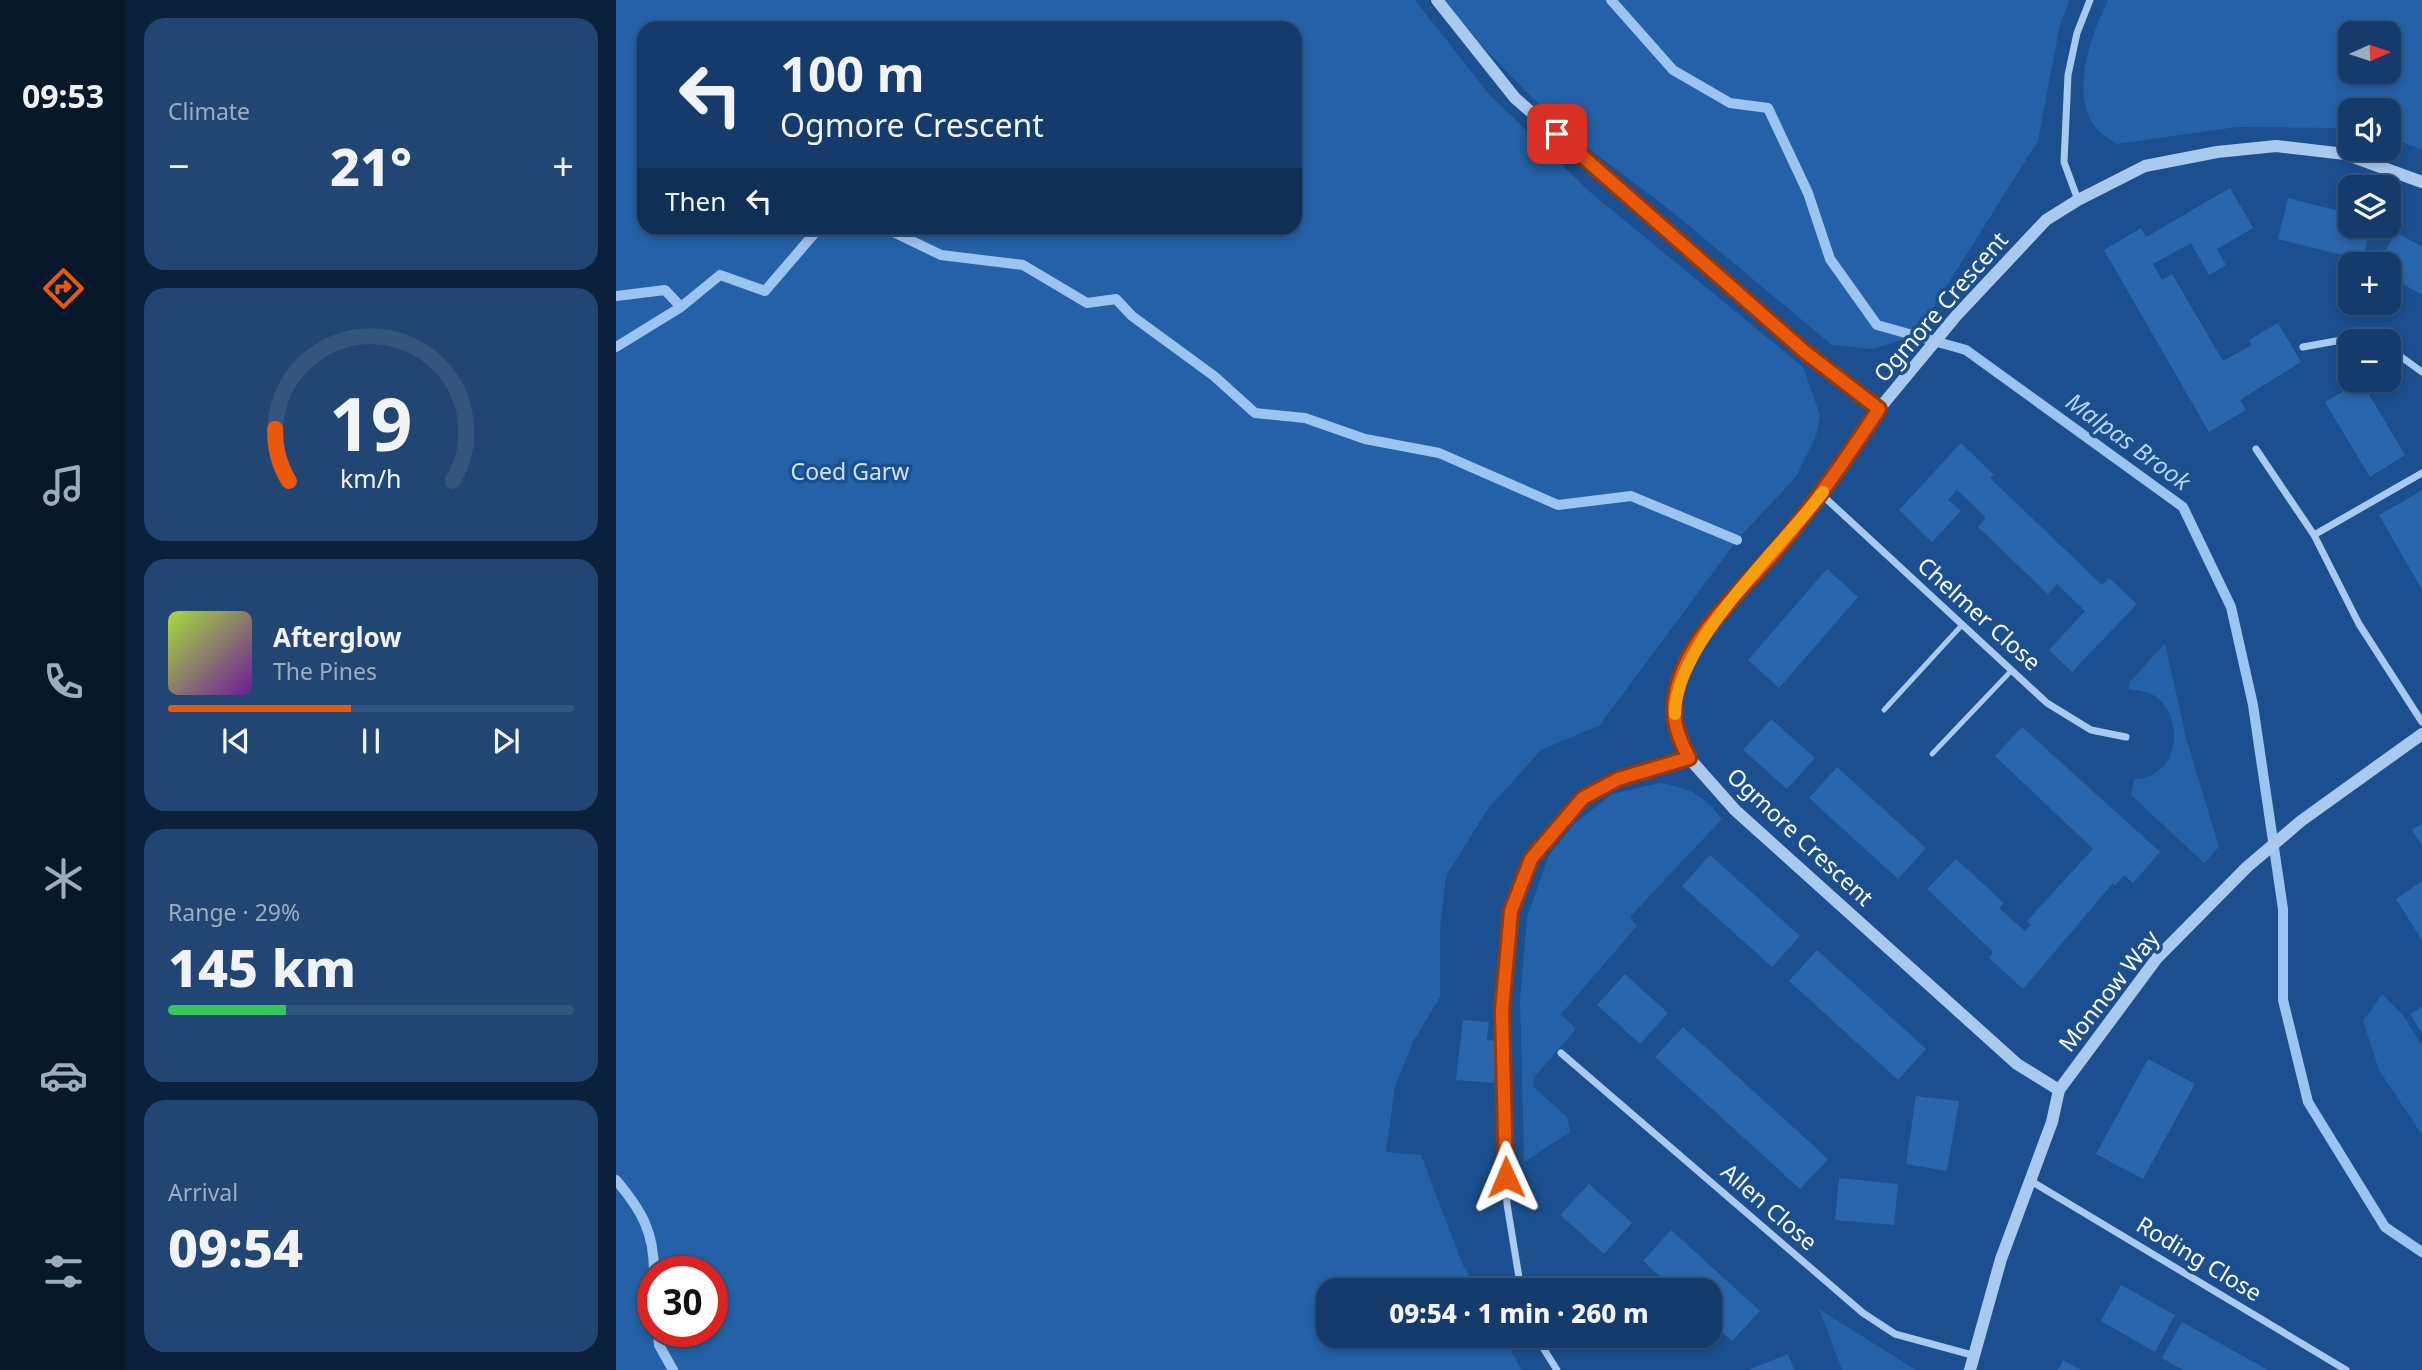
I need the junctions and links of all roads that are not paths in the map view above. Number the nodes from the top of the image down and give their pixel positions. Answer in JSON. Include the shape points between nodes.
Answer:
{"nodes":[{"id":1,"x":1437,"y":0,"type":"edge"},
{"id":2,"x":2090,"y":0,"type":"edge"},
{"id":3,"x":2422,"y":182,"type":"edge"},
{"id":4,"x":2078,"y":200,"type":"junction"},
{"id":5,"x":2338,"y":341,"type":"edge"},
{"id":6,"x":2304,"y":347,"type":"dead end"},
{"id":7,"x":2401,"y":357,"type":"edge"},
{"id":8,"x":2422,"y":372,"type":"edge"},
{"id":9,"x":1879,"y":409,"type":"junction"},
{"id":10,"x":2256,"y":449,"type":"dead end"},
{"id":11,"x":2422,"y":473,"type":"edge"},
{"id":12,"x":1821,"y":494,"type":"junction"},
{"id":13,"x":2314,"y":535,"type":"junction"},
{"id":14,"x":1962,"y":625,"type":"junction"},
{"id":15,"x":2012,"y":670,"type":"junction"},
{"id":16,"x":1884,"y":710,"type":"dead end"},
{"id":17,"x":2422,"y":722,"type":"edge"},
{"id":18,"x":2422,"y":733,"type":"edge"},
{"id":19,"x":2126,"y":737,"type":"dead end"},
{"id":20,"x":1932,"y":754,"type":"dead end"},
{"id":21,"x":1689,"y":758,"type":"junction"},
{"id":22,"x":1561,"y":1053,"type":"dead end"},
{"id":23,"x":2059,"y":1090,"type":"junction"},
{"id":24,"x":2031,"y":1181,"type":"junction"},
{"id":25,"x":1519,"y":1278,"type":"edge"},
{"id":26,"x":1544,"y":1348,"type":"edge"},
{"id":27,"x":1972,"y":1355,"type":"junction"},
{"id":28,"x":1558,"y":1370,"type":"edge"},
{"id":29,"x":1970,"y":1370,"type":"edge"},
{"id":30,"x":2346,"y":1370,"type":"edge"}],
"edges":[{"from":1,"to":9,"type":"street","via":[[1515,98],[1805,352]]},
{"from":2,"to":4,"type":"street","via":[[2068,75],[2064,162]]},
{"from":3,"to":4,"type":"street","name":"Ogmore Crescent","via":[[2345,154],[2276,146],[2145,166]]},
{"from":4,"to":9,"type":"street","name":"Ogmore Crescent","via":[[2046,220],[1956,316]]},
{"from":5,"to":6,"type":"street"},
{"from":7,"to":8,"type":"street"},
{"from":9,"to":12,"type":"street","name":"Ogmore Crescent"},
{"from":10,"to":13,"type":"street"},
{"from":11,"to":13,"type":"street"},
{"from":12,"to":14,"type":"street","name":"Chelmer Close"},
{"from":12,"to":21,"type":"street","name":"Ogmore Crescent","via":[[1689,659],[1675,697],[1676,730]]},
{"from":13,"to":17,"type":"street","via":[[2359,624]]},
{"from":14,"to":15,"type":"street","name":"Chelmer Close"},
{"from":14,"to":16,"type":"lane"},
{"from":15,"to":19,"type":"street","name":"Chelmer Close","via":[[2048,703],[2091,730]]},
{"from":15,"to":20,"type":"lane"},
{"from":18,"to":23,"type":"street","name":"Monnow Way","via":[[2301,821],[2247,867],[2157,958]]},
{"from":21,"to":23,"type":"street","name":"Ogmore Crescent","via":[[1735,810],[2017,1064]]},
{"from":21,"to":25,"type":"street","via":[[1618,779],[1583,798],[1531,859],[1511,911],[1502,1010],[1507,1204]]},
{"from":22,"to":27,"type":"street","name":"Allen Close","via":[[1863,1313],[1895,1335]]},
{"from":23,"to":24,"type":"street","name":"Monnow Way"},
{"from":24,"to":27,"type":"street","name":"Monnow Way"},
{"from":24,"to":30,"type":"street","name":"Roding Close"},
{"from":26,"to":28,"type":"street"},
{"from":27,"to":29,"type":"street","name":"Monnow Way"}]}
